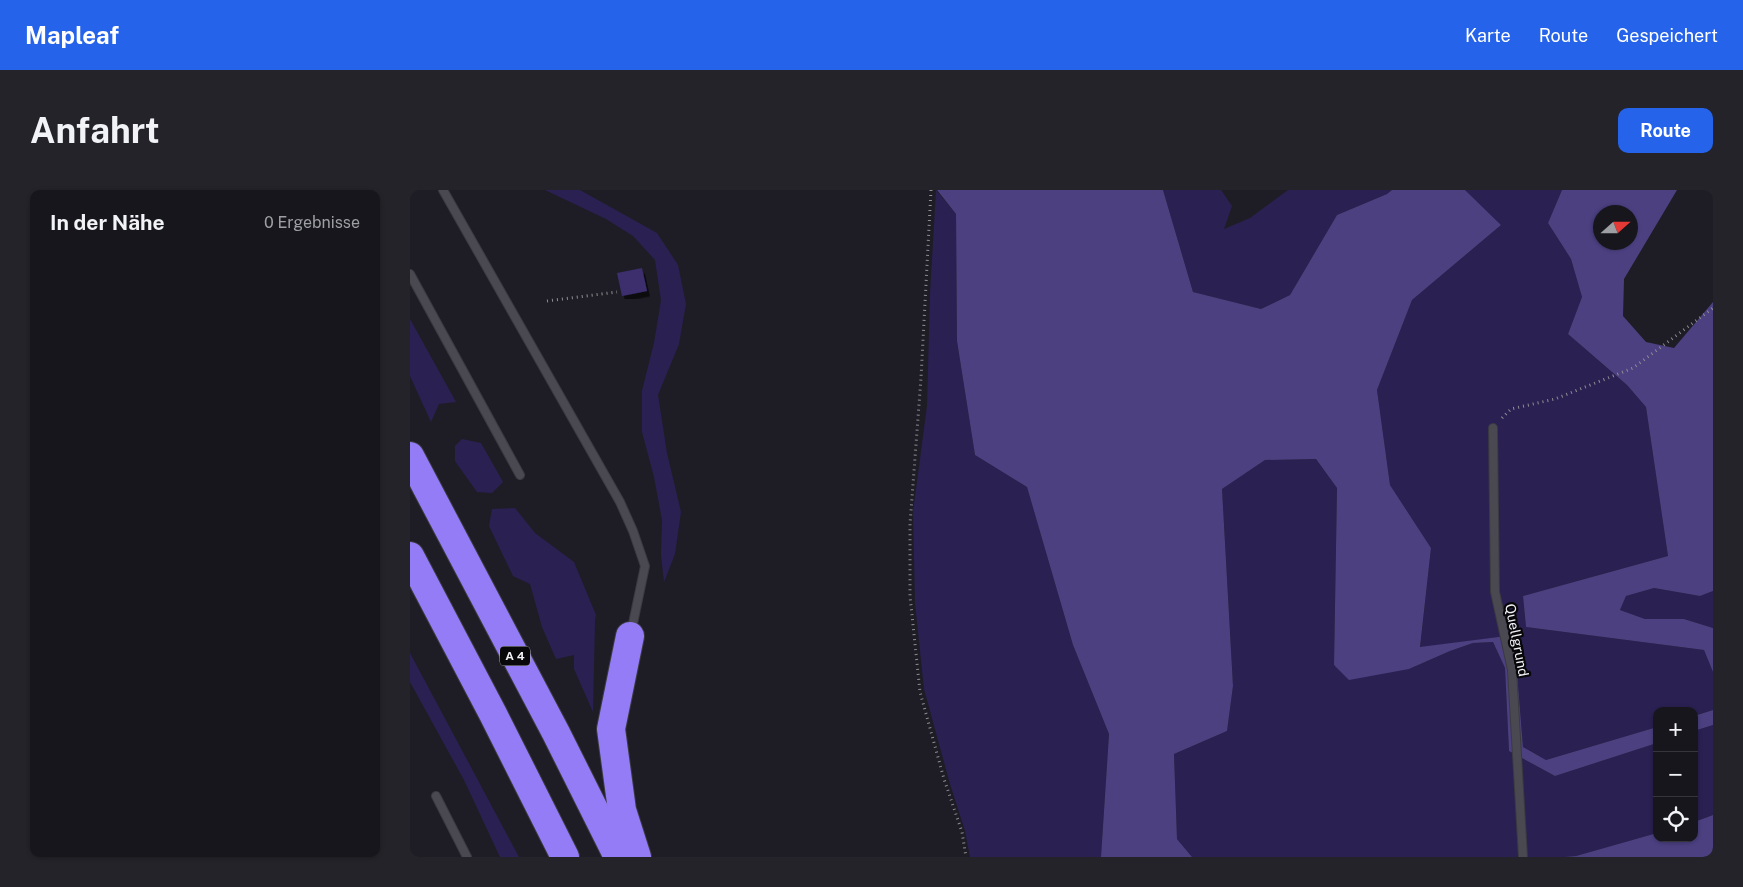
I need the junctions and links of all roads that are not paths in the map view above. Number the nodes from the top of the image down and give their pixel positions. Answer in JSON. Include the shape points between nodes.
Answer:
{"nodes":[{"id":1,"x":443,"y":190,"type":"edge"},
{"id":2,"x":410,"y":274,"type":"edge"},
{"id":3,"x":1493,"y":428,"type":"road end"},
{"id":4,"x":410,"y":456,"type":"edge"},
{"id":5,"x":520,"y":475,"type":"dead end"},
{"id":6,"x":410,"y":556,"type":"edge"},
{"id":7,"x":630,"y":636,"type":"joint"},
{"id":8,"x":436,"y":796,"type":"dead end"},
{"id":9,"x":467,"y":857,"type":"edge"},
{"id":10,"x":565,"y":857,"type":"edge"},
{"id":11,"x":618,"y":857,"type":"edge"},
{"id":12,"x":637,"y":857,"type":"edge"},
{"id":13,"x":1523,"y":857,"type":"edge"}],
"edges":[{"from":1,"to":7,"type":"lane","via":[[620,502],[633,531],[645,566]]},
{"from":2,"to":5,"type":"lane"},
{"from":3,"to":13,"type":"lane","name":"Quellgrund","via":[[1495,592],[1512,670]]},
{"from":4,"to":11,"type":"highway","number":"A 4"},
{"from":6,"to":10,"type":"highway"},
{"from":7,"to":12,"type":"highway","via":[[611,729],[622,810]]},
{"from":8,"to":9,"type":"lane"}]}
